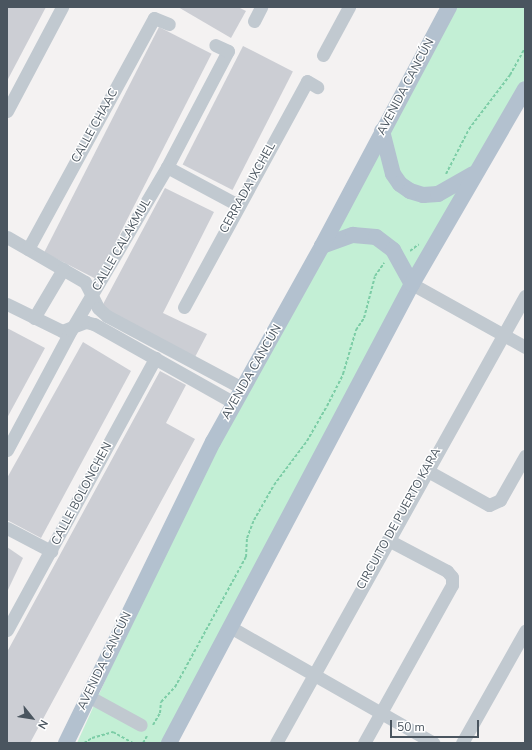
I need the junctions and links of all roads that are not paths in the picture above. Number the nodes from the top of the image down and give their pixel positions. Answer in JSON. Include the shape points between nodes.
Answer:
{"nodes":[{"id":1,"x":62,"y":7,"type":"edge"},
{"id":2,"x":261,"y":7,"type":"edge"},
{"id":3,"x":349,"y":7,"type":"edge"},
{"id":4,"x":449,"y":7,"type":"edge"},
{"id":5,"x":254,"y":20,"type":"dead end"},
{"id":6,"x":168,"y":24,"type":"dead end"},
{"id":7,"x":215,"y":45,"type":"dead end"},
{"id":8,"x":323,"y":55,"type":"dead end"},
{"id":9,"x":317,"y":87,"type":"dead end"},
{"id":10,"x":525,"y":89,"type":"edge"},
{"id":11,"x":7,"y":111,"type":"edge"},
{"id":12,"x":382,"y":131,"type":"junction"},
{"id":13,"x":166,"y":167,"type":"junction"},
{"id":14,"x":477,"y":171,"type":"junction"},
{"id":15,"x":238,"y":205,"type":"junction"},
{"id":16,"x":7,"y":237,"type":"edge"},
{"id":17,"x":322,"y":246,"type":"junction"},
{"id":18,"x":28,"y":249,"type":"junction"},
{"id":19,"x":63,"y":269,"type":"junction"},
{"id":20,"x":412,"y":284,"type":"junction"},
{"id":21,"x":525,"y":296,"type":"edge"},
{"id":22,"x":92,"y":297,"type":"junction"},
{"id":23,"x":7,"y":304,"type":"edge"},
{"id":24,"x":184,"y":307,"type":"dead end"},
{"id":25,"x":34,"y":318,"type":"junction"},
{"id":26,"x":71,"y":330,"type":"junction"},
{"id":27,"x":502,"y":334,"type":"junction"},
{"id":28,"x":525,"y":347,"type":"edge"},
{"id":29,"x":155,"y":358,"type":"junction"},
{"id":30,"x":242,"y":388,"type":"junction"},
{"id":31,"x":234,"y":403,"type":"junction"},
{"id":32,"x":7,"y":450,"type":"edge"},
{"id":33,"x":525,"y":456,"type":"edge"},
{"id":34,"x":426,"y":470,"type":"junction"},
{"id":35,"x":7,"y":528,"type":"edge"},
{"id":36,"x":388,"y":540,"type":"junction"},
{"id":37,"x":51,"y":552,"type":"junction"},
{"id":38,"x":232,"y":628,"type":"junction"},
{"id":39,"x":7,"y":630,"type":"edge"},
{"id":40,"x":525,"y":631,"type":"edge"},
{"id":41,"x":314,"y":673,"type":"junction"},
{"id":42,"x":88,"y":696,"type":"junction"},
{"id":43,"x":381,"y":713,"type":"junction"},
{"id":44,"x":141,"y":725,"type":"dead end"},
{"id":45,"x":66,"y":743,"type":"edge"},
{"id":46,"x":168,"y":743,"type":"edge"},
{"id":47,"x":276,"y":743,"type":"edge"},
{"id":48,"x":364,"y":743,"type":"edge"},
{"id":49,"x":434,"y":743,"type":"edge"},
{"id":50,"x":462,"y":743,"type":"edge"}],
"edges":[{"from":1,"to":11,"type":"street"},
{"from":2,"to":5,"type":"street"},
{"from":3,"to":8,"type":"street"},
{"from":4,"to":12,"type":"main road","name":"AVENIDA CANCÚN"},
{"from":6,"to":18,"type":"street","name":"CALLE CHAAC","via":[[154,18]]},
{"from":7,"to":13,"type":"street","name":"CALLE CALAKMUL","via":[[228,51]]},
{"from":9,"to":15,"type":"street","name":"CERRADA IXCHEL","via":[[307,81]]},
{"from":10,"to":14,"type":"main road"},
{"from":12,"to":14,"type":"main road","via":[[393,174],[400,184],[418,194],[438,194]]},
{"from":12,"to":17,"type":"main road","name":"AVENIDA CANCÚN"},
{"from":13,"to":15,"type":"street"},
{"from":13,"to":22,"type":"street","name":"CALLE CALAKMUL"},
{"from":14,"to":20,"type":"main road"},
{"from":15,"to":24,"type":"street","name":"CERRADA IXCHEL"},
{"from":16,"to":18,"type":"street"},
{"from":17,"to":20,"type":"main road","via":[[340,238],[361,234],[382,240],[396,255]]},
{"from":17,"to":30,"type":"main road","name":"AVENIDA CANCÚN"},
{"from":18,"to":19,"type":"street"},
{"from":19,"to":22,"type":"street","via":[[85,282]]},
{"from":19,"to":25,"type":"street"},
{"from":20,"to":27,"type":"street"},
{"from":20,"to":38,"type":"main road"},
{"from":21,"to":27,"type":"street","name":"CIRCUITO DE PUERTO KARA"},
{"from":22,"to":26,"type":"street","name":"CALLE CALAKMUL"},
{"from":22,"to":30,"type":"street","via":[[98,308],[107,316]]},
{"from":23,"to":25,"type":"street"},
{"from":25,"to":26,"type":"street","via":[[62,331]]},
{"from":26,"to":29,"type":"street","via":[[86,322],[94,324]]},
{"from":26,"to":32,"type":"street","name":"CALLE CALAKMUL"},
{"from":27,"to":28,"type":"street"},
{"from":27,"to":34,"type":"street","name":"CIRCUITO DE PUERTO KARA"},
{"from":29,"to":31,"type":"street"},
{"from":29,"to":37,"type":"street","name":"CALLE BOLONCHEN"},
{"from":30,"to":31,"type":"main road","name":"AVENIDA CANCÚN"},
{"from":31,"to":42,"type":"main road","name":"AVENIDA CANCÚN"},
{"from":33,"to":34,"type":"street","via":[[500,500],[489,505]]},
{"from":34,"to":36,"type":"street","name":"CIRCUITO DE PUERTO KARA"},
{"from":35,"to":37,"type":"street"},
{"from":36,"to":41,"type":"street","name":"CIRCUITO DE PUERTO KARA"},
{"from":36,"to":43,"type":"street","via":[[447,571],[452,577],[452,585]]},
{"from":37,"to":39,"type":"street","name":"CALLE BOLONCHEN"},
{"from":38,"to":41,"type":"street"},
{"from":38,"to":46,"type":"main road"},
{"from":40,"to":50,"type":"street"},
{"from":41,"to":43,"type":"street"},
{"from":41,"to":47,"type":"street","name":"CIRCUITO DE PUERTO KARA"},
{"from":42,"to":44,"type":"street"},
{"from":42,"to":45,"type":"main road","name":"AVENIDA CANCÚN"},
{"from":43,"to":48,"type":"street"},
{"from":43,"to":49,"type":"street"}]}
